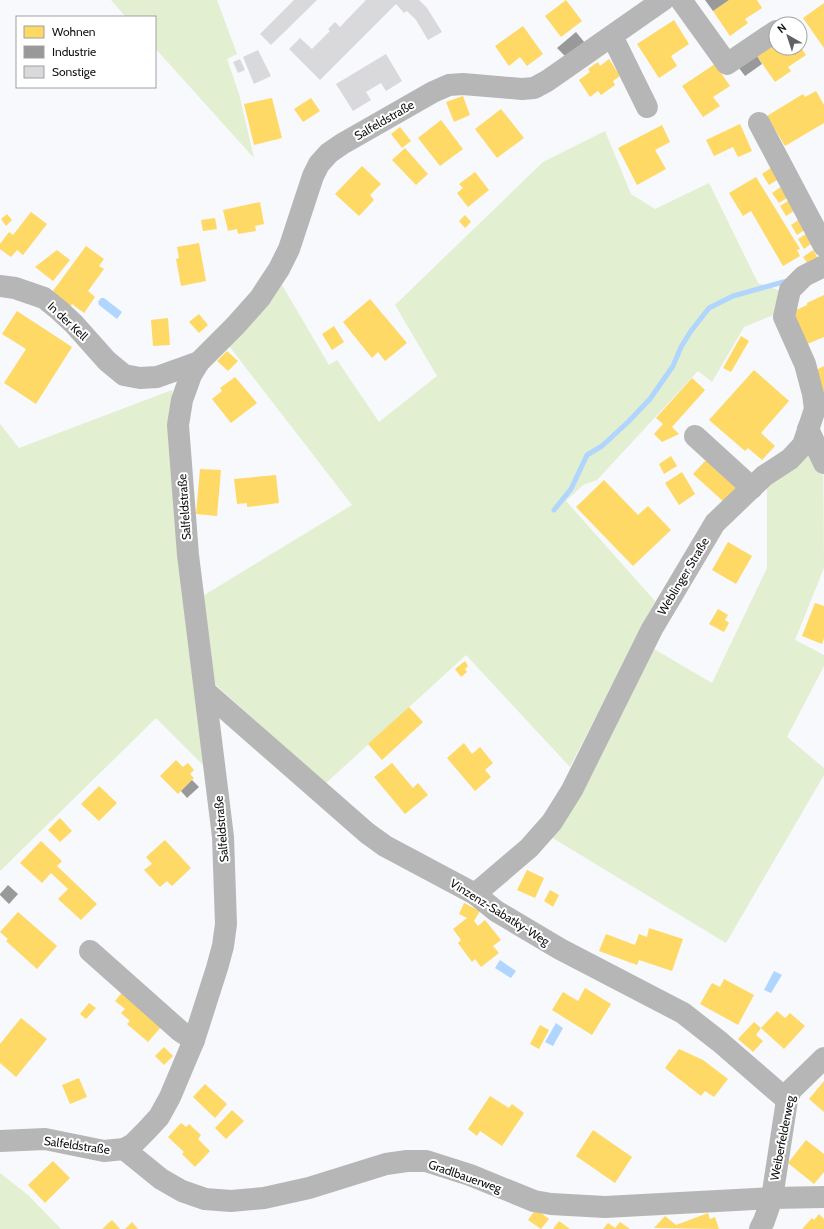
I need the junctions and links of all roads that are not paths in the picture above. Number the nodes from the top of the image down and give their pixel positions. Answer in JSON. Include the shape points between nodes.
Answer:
{"nodes":[{"id":1,"x":664,"y":0,"type":"edge"},
{"id":2,"x":680,"y":0,"type":"edge"},
{"id":3,"x":612,"y":36,"type":"junction"},
{"id":4,"x":768,"y":36,"type":"edge"},
{"id":5,"x":647,"y":107,"type":"dead end"},
{"id":6,"x":760,"y":123,"type":"dead end"},
{"id":7,"x":824,"y":246,"type":"edge"},
{"id":8,"x":824,"y":266,"type":"edge"},
{"id":9,"x":0,"y":286,"type":"edge"},
{"id":10,"x":199,"y":362,"type":"junction"},
{"id":11,"x":124,"y":375,"type":"joint"},
{"id":12,"x":808,"y":429,"type":"junction"},
{"id":13,"x":695,"y":436,"type":"dead end"},
{"id":14,"x":824,"y":463,"type":"edge"},
{"id":15,"x":752,"y":488,"type":"junction"},
{"id":16,"x":206,"y":692,"type":"junction"},
{"id":17,"x":475,"y":894,"type":"junction"},
{"id":18,"x":90,"y":951,"type":"dead end"},
{"id":19,"x":194,"y":1040,"type":"junction"},
{"id":20,"x":824,"y":1058,"type":"edge"},
{"id":21,"x":787,"y":1100,"type":"junction"},
{"id":22,"x":0,"y":1141,"type":"edge"},
{"id":23,"x":124,"y":1149,"type":"junction"},
{"id":24,"x":824,"y":1197,"type":"edge"},
{"id":25,"x":772,"y":1198,"type":"junction"},
{"id":26,"x":766,"y":1226,"type":"edge"}],
"edges":[{"from":1,"to":3,"type":"street","name":"Salfeldstraße"},
{"from":2,"to":4,"type":"street","via":[[727,64]]},
{"from":3,"to":5,"type":"street"},
{"from":3,"to":10,"type":"street","name":"Salfeldstraße","via":[[534,88],[449,85],[426,95],[329,153],[313,176],[289,248],[279,269],[260,298]]},
{"from":6,"to":7,"type":"street"},
{"from":8,"to":12,"type":"street","name":"Weblinger Straße","via":[[804,276],[790,290],[784,317],[805,364],[813,394],[815,409]]},
{"from":9,"to":11,"type":"street","name":"In der Kell","via":[[15,288],[44,298],[74,324],[107,361]]},
{"from":10,"to":11,"type":"street","name":"Salfeldstraße","via":[[157,377],[140,378]]},
{"from":10,"to":16,"type":"street","name":"Salfeldstraße","via":[[190,375],[178,425],[188,555]]},
{"from":12,"to":14,"type":"street"},
{"from":12,"to":15,"type":"street","name":"Weblinger Straße","via":[[803,445],[790,459],[764,476]]},
{"from":13,"to":15,"type":"street"},
{"from":15,"to":17,"type":"street","name":"Weblinger Straße","via":[[715,523],[652,629],[572,790],[552,822],[529,848]]},
{"from":16,"to":17,"type":"street","name":"Vinzenz-Sabatky-Weg","via":[[367,833],[385,846]]},
{"from":16,"to":19,"type":"street","name":"Salfeldstraße","via":[[223,836],[226,924],[217,968]]},
{"from":17,"to":21,"type":"street","name":"Vinzenz-Sabatky-Weg","via":[[496,911],[554,945],[683,1013]]},
{"from":18,"to":19,"type":"street","via":[[180,1031]]},
{"from":19,"to":23,"type":"street","name":"Salfeldstraße","via":[[159,1117],[133,1144]]},
{"from":20,"to":21,"type":"street","name":"Weiberfelderweg","via":[[791,1090]]},
{"from":21,"to":25,"type":"street","name":"Weiberfelderweg"},
{"from":22,"to":23,"type":"street","name":"Salfeldstraße","via":[[45,1139],[104,1151]]},
{"from":23,"to":25,"type":"street","name":"Gradlbauerweg","via":[[161,1179],[182,1191],[205,1199],[231,1201],[264,1198],[309,1188],[386,1164],[407,1161],[426,1162],[470,1175],[534,1201],[551,1204],[605,1207]]},
{"from":24,"to":25,"type":"street","name":"Gradlbauerweg"},
{"from":25,"to":26,"type":"street","name":"Weiberfelderweg"}]}
